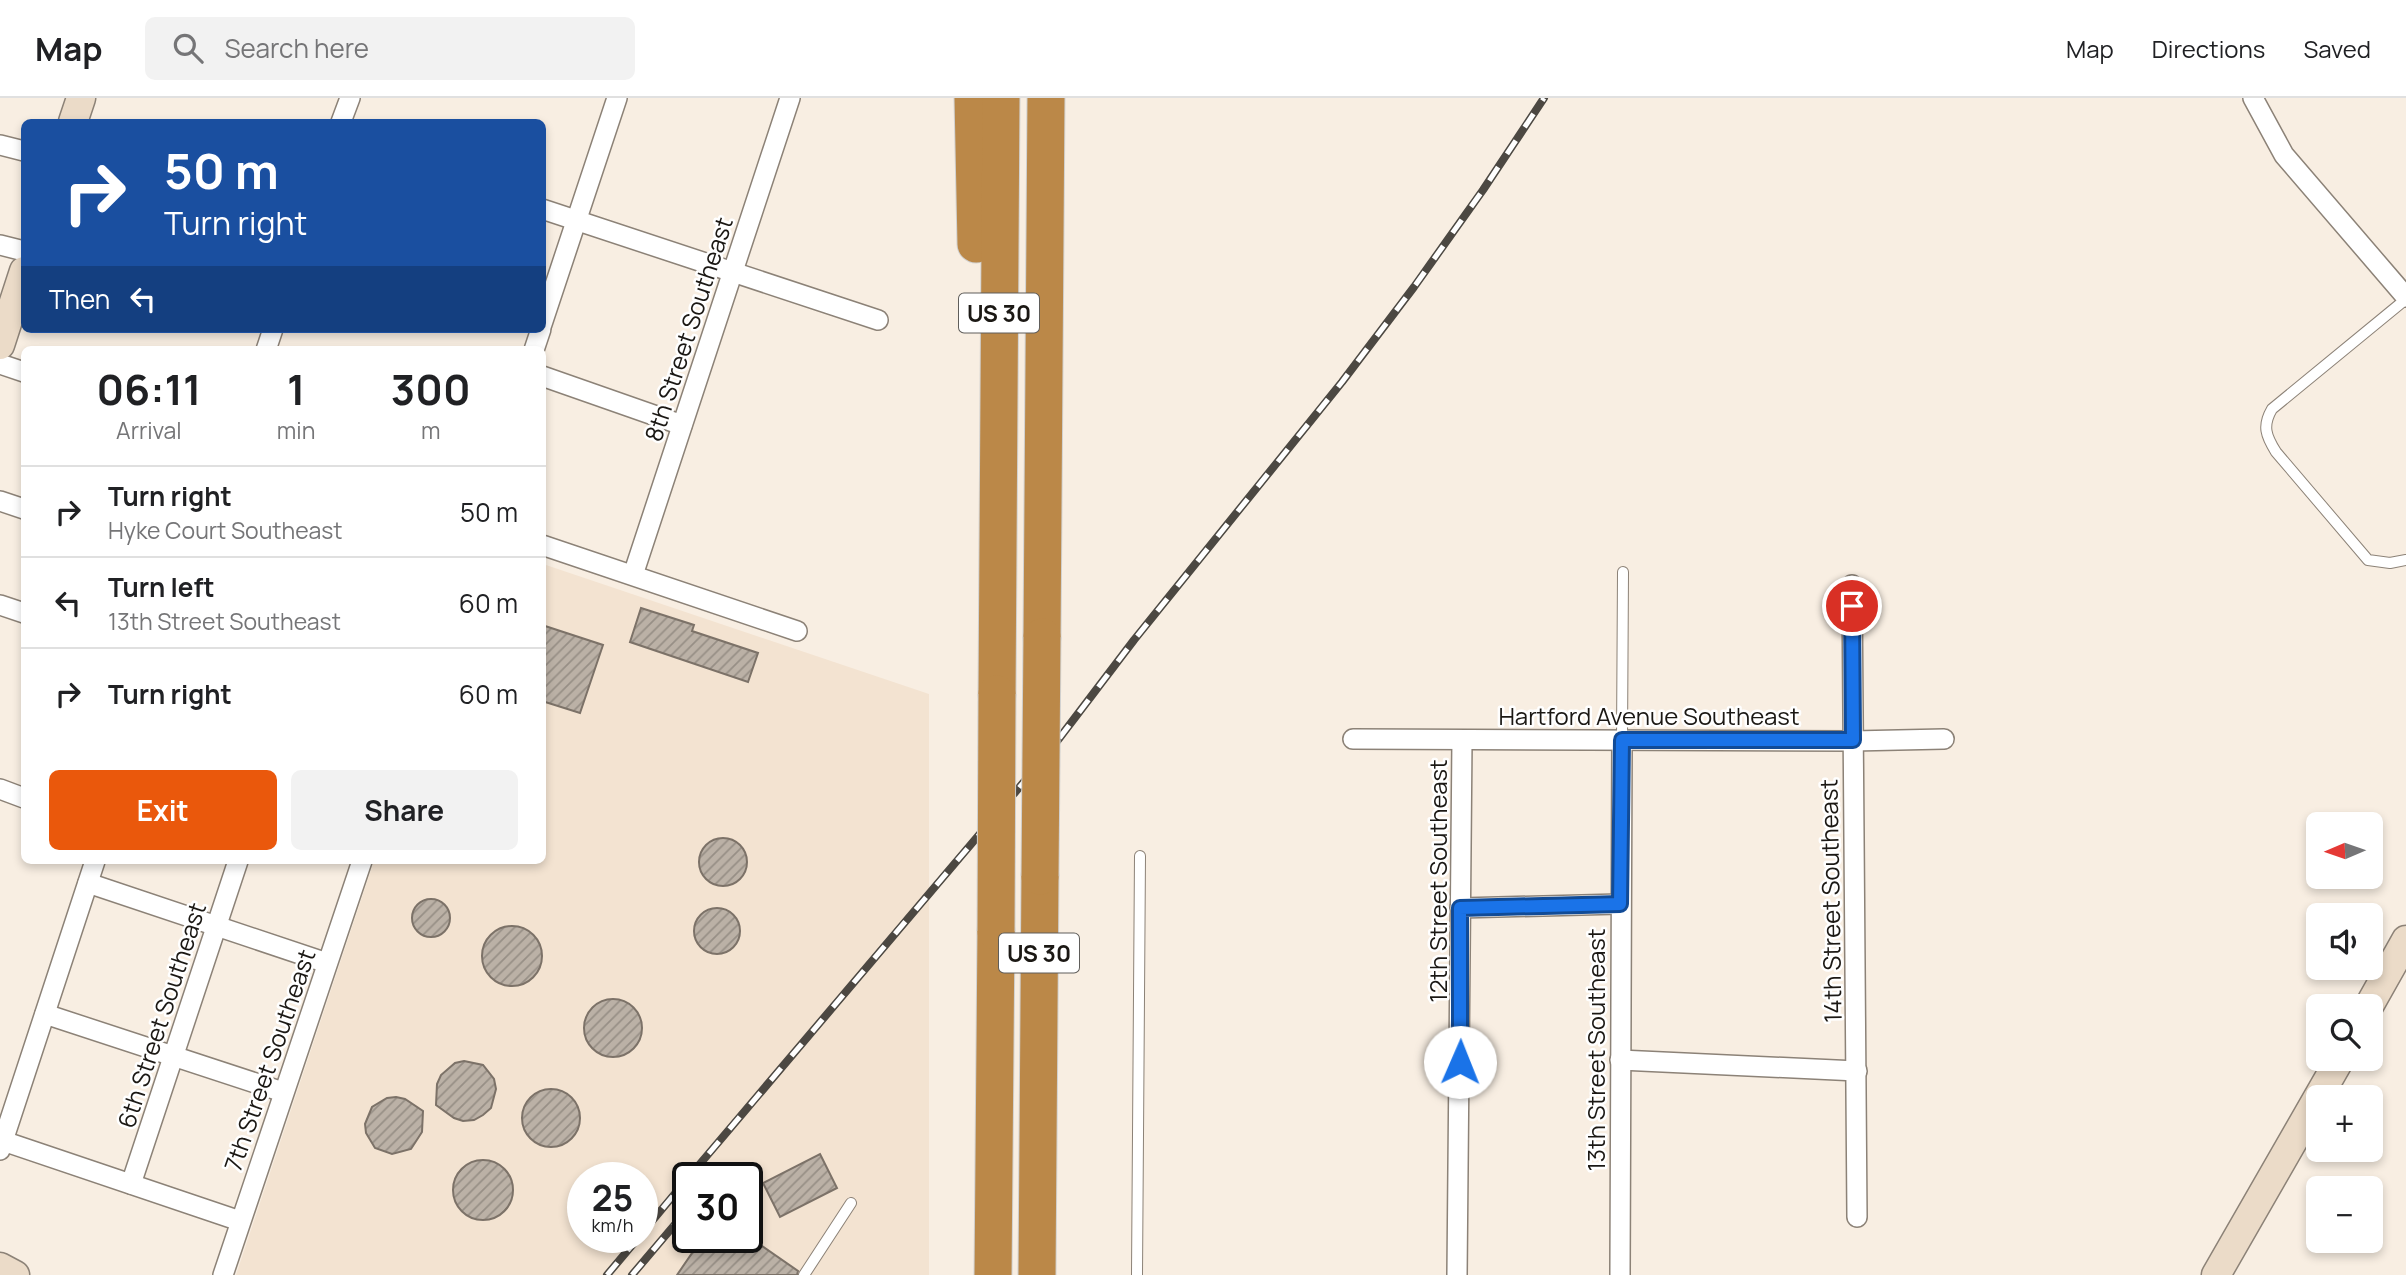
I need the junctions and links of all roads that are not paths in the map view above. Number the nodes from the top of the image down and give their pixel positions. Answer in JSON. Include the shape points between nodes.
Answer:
{"nodes":[{"id":1,"x":81,"y":98,"type":"edge"},
{"id":2,"x":350,"y":98,"type":"edge"},
{"id":3,"x":617,"y":98,"type":"edge"},
{"id":4,"x":790,"y":98,"type":"edge"},
{"id":5,"x":973,"y":98,"type":"edge"},
{"id":6,"x":1001,"y":98,"type":"edge"},
{"id":7,"x":1046,"y":98,"type":"edge"},
{"id":8,"x":1069,"y":98,"type":"edge"},
{"id":9,"x":2253,"y":98,"type":"edge"},
{"id":10,"x":74,"y":119,"type":"edge"},
{"id":11,"x":342,"y":119,"type":"edge"},
{"id":12,"x":0,"y":145,"type":"edge"},
{"id":13,"x":21,"y":150,"type":"edge"},
{"id":14,"x":546,"y":210,"type":"edge"},
{"id":15,"x":576,"y":221,"type":"junction"},
{"id":16,"x":0,"y":245,"type":"edge"},
{"id":17,"x":21,"y":250,"type":"edge"},
{"id":18,"x":733,"y":272,"type":"junction"},
{"id":19,"x":21,"y":280,"type":"edge"},
{"id":20,"x":2406,"y":298,"type":"edge"},
{"id":21,"x":546,"y":312,"type":"edge"},
{"id":22,"x":878,"y":320,"type":"dead end"},
{"id":23,"x":0,"y":345,"type":"edge"},
{"id":24,"x":0,"y":364,"type":"edge"},
{"id":25,"x":21,"y":371,"type":"edge"},
{"id":26,"x":546,"y":377,"type":"edge"},
{"id":27,"x":1043,"y":394,"type":"junction"},
{"id":28,"x":682,"y":425,"type":"junction"},
{"id":29,"x":0,"y":501,"type":"edge"},
{"id":30,"x":21,"y":508,"type":"edge"},
{"id":31,"x":998,"y":529,"type":"junction"},
{"id":32,"x":546,"y":546,"type":"edge"},
{"id":33,"x":2406,"y":560,"type":"edge"},
{"id":34,"x":1623,"y":572,"type":"dead end"},
{"id":35,"x":633,"y":575,"type":"junction"},
{"id":36,"x":1852,"y":585,"type":"dead end"},
{"id":37,"x":0,"y":605,"type":"edge"},
{"id":38,"x":21,"y":612,"type":"edge"},
{"id":39,"x":797,"y":631,"type":"dead end"},
{"id":40,"x":1353,"y":738,"type":"dead end"},
{"id":41,"x":1944,"y":739,"type":"dead end"},
{"id":42,"x":1462,"y":740,"type":"junction"},
{"id":43,"x":1622,"y":740,"type":"junction"},
{"id":44,"x":1853,"y":740,"type":"junction"},
{"id":45,"x":0,"y":789,"type":"edge"},
{"id":46,"x":21,"y":797,"type":"edge"},
{"id":47,"x":1140,"y":856,"type":"dead end"},
{"id":48,"x":94,"y":864,"type":"edge"},
{"id":49,"x":237,"y":864,"type":"edge"},
{"id":50,"x":361,"y":864,"type":"edge"},
{"id":51,"x":88,"y":883,"type":"junction"},
{"id":52,"x":1620,"y":904,"type":"junction"},
{"id":53,"x":1460,"y":908,"type":"junction"},
{"id":54,"x":217,"y":926,"type":"junction"},
{"id":55,"x":2406,"y":940,"type":"edge"},
{"id":56,"x":327,"y":963,"type":"junction"},
{"id":57,"x":2377,"y":994,"type":"edge"},
{"id":58,"x":45,"y":1014,"type":"junction"},
{"id":59,"x":173,"y":1056,"type":"junction"},
{"id":60,"x":1620,"y":1060,"type":"junction"},
{"id":61,"x":1857,"y":1071,"type":"junction"},
{"id":62,"x":2333,"y":1071,"type":"edge"},
{"id":63,"x":283,"y":1092,"type":"junction"},
{"id":64,"x":1,"y":1146,"type":"edge"},
{"id":65,"x":131,"y":1184,"type":"junction"},
{"id":66,"x":851,"y":1203,"type":"dead end"},
{"id":67,"x":1857,"y":1217,"type":"dead end"},
{"id":68,"x":240,"y":1221,"type":"junction"},
{"id":69,"x":0,"y":1267,"type":"edge"},
{"id":70,"x":15,"y":1275,"type":"edge"},
{"id":71,"x":223,"y":1275,"type":"edge"},
{"id":72,"x":804,"y":1275,"type":"edge"},
{"id":73,"x":993,"y":1275,"type":"edge"},
{"id":74,"x":1037,"y":1275,"type":"edge"},
{"id":75,"x":1137,"y":1275,"type":"edge"},
{"id":76,"x":1457,"y":1275,"type":"edge"},
{"id":77,"x":1620,"y":1275,"type":"edge"},
{"id":78,"x":2216,"y":1275,"type":"edge"}],
"edges":[{"from":1,"to":10,"type":"street"},
{"from":2,"to":11,"type":"street"},
{"from":3,"to":15,"type":"street"},
{"from":4,"to":18,"type":"street","name":"8th Street Southeast"},
{"from":5,"to":31,"type":"highway","via":[[977,300]]},
{"from":6,"to":31,"type":"highway","number":"US 30"},
{"from":7,"to":27,"type":"highway","number":"US 30"},
{"from":8,"to":27,"type":"highway","via":[[1064,262]]},
{"from":9,"to":20,"type":"street","via":[[2284,155]]},
{"from":12,"to":13,"type":"street"},
{"from":14,"to":15,"type":"street"},
{"from":15,"to":18,"type":"street"},
{"from":15,"to":21,"type":"street"},
{"from":16,"to":17,"type":"street"},
{"from":18,"to":22,"type":"street"},
{"from":18,"to":28,"type":"street","name":"8th Street Southeast"},
{"from":19,"to":23,"type":"street"},
{"from":20,"to":33,"type":"lane","via":[[2272,409],[2265,422],[2276,452],[2368,560]]},
{"from":24,"to":25,"type":"street"},
{"from":26,"to":28,"type":"street"},
{"from":27,"to":74,"type":"highway","number":"US 30","bridge":true},
{"from":28,"to":35,"type":"street","name":"8th Street Southeast"},
{"from":29,"to":30,"type":"street"},
{"from":31,"to":73,"type":"highway","number":"US 30","bridge":true},
{"from":32,"to":35,"type":"street"},
{"from":34,"to":43,"type":"lane"},
{"from":35,"to":39,"type":"street"},
{"from":36,"to":44,"type":"street","name":"14th Street Southeast"},
{"from":37,"to":38,"type":"street"},
{"from":40,"to":42,"type":"street","name":"Hartford Avenue Southeast"},
{"from":41,"to":44,"type":"street","name":"Hartford Avenue Southeast"},
{"from":42,"to":43,"type":"street","name":"Hartford Avenue Southeast"},
{"from":42,"to":53,"type":"street","name":"12th Street Southeast"},
{"from":43,"to":44,"type":"street","name":"Hartford Avenue Southeast"},
{"from":43,"to":52,"type":"street","name":"13th Street Southeast"},
{"from":44,"to":61,"type":"street","name":"14th Street Southeast"},
{"from":45,"to":46,"type":"street"},
{"from":47,"to":75,"type":"lane"},
{"from":48,"to":51,"type":"street"},
{"from":49,"to":54,"type":"street","name":"6th Street Southeast"},
{"from":50,"to":56,"type":"street","name":"7th Street Southeast"},
{"from":51,"to":54,"type":"street"},
{"from":51,"to":58,"type":"street"},
{"from":52,"to":53,"type":"street"},
{"from":52,"to":60,"type":"street","name":"13th Street Southeast"},
{"from":53,"to":76,"type":"street","name":"12th Street Southeast"},
{"from":54,"to":56,"type":"street"},
{"from":54,"to":59,"type":"street","name":"6th Street Southeast"},
{"from":55,"to":57,"type":"street"},
{"from":56,"to":63,"type":"street","name":"7th Street Southeast"},
{"from":58,"to":59,"type":"street"},
{"from":58,"to":64,"type":"street"},
{"from":59,"to":63,"type":"street"},
{"from":59,"to":65,"type":"street","name":"6th Street Southeast"},
{"from":60,"to":61,"type":"street"},
{"from":60,"to":77,"type":"street","name":"13th Street Southeast"},
{"from":61,"to":67,"type":"street","name":"14th Street Southeast"},
{"from":62,"to":78,"type":"street"},
{"from":63,"to":68,"type":"street","name":"7th Street Southeast"},
{"from":64,"to":65,"type":"street"},
{"from":65,"to":68,"type":"street"},
{"from":66,"to":72,"type":"lane"},
{"from":68,"to":71,"type":"street","name":"7th Street Southeast"},
{"from":69,"to":70,"type":"street"}]}
